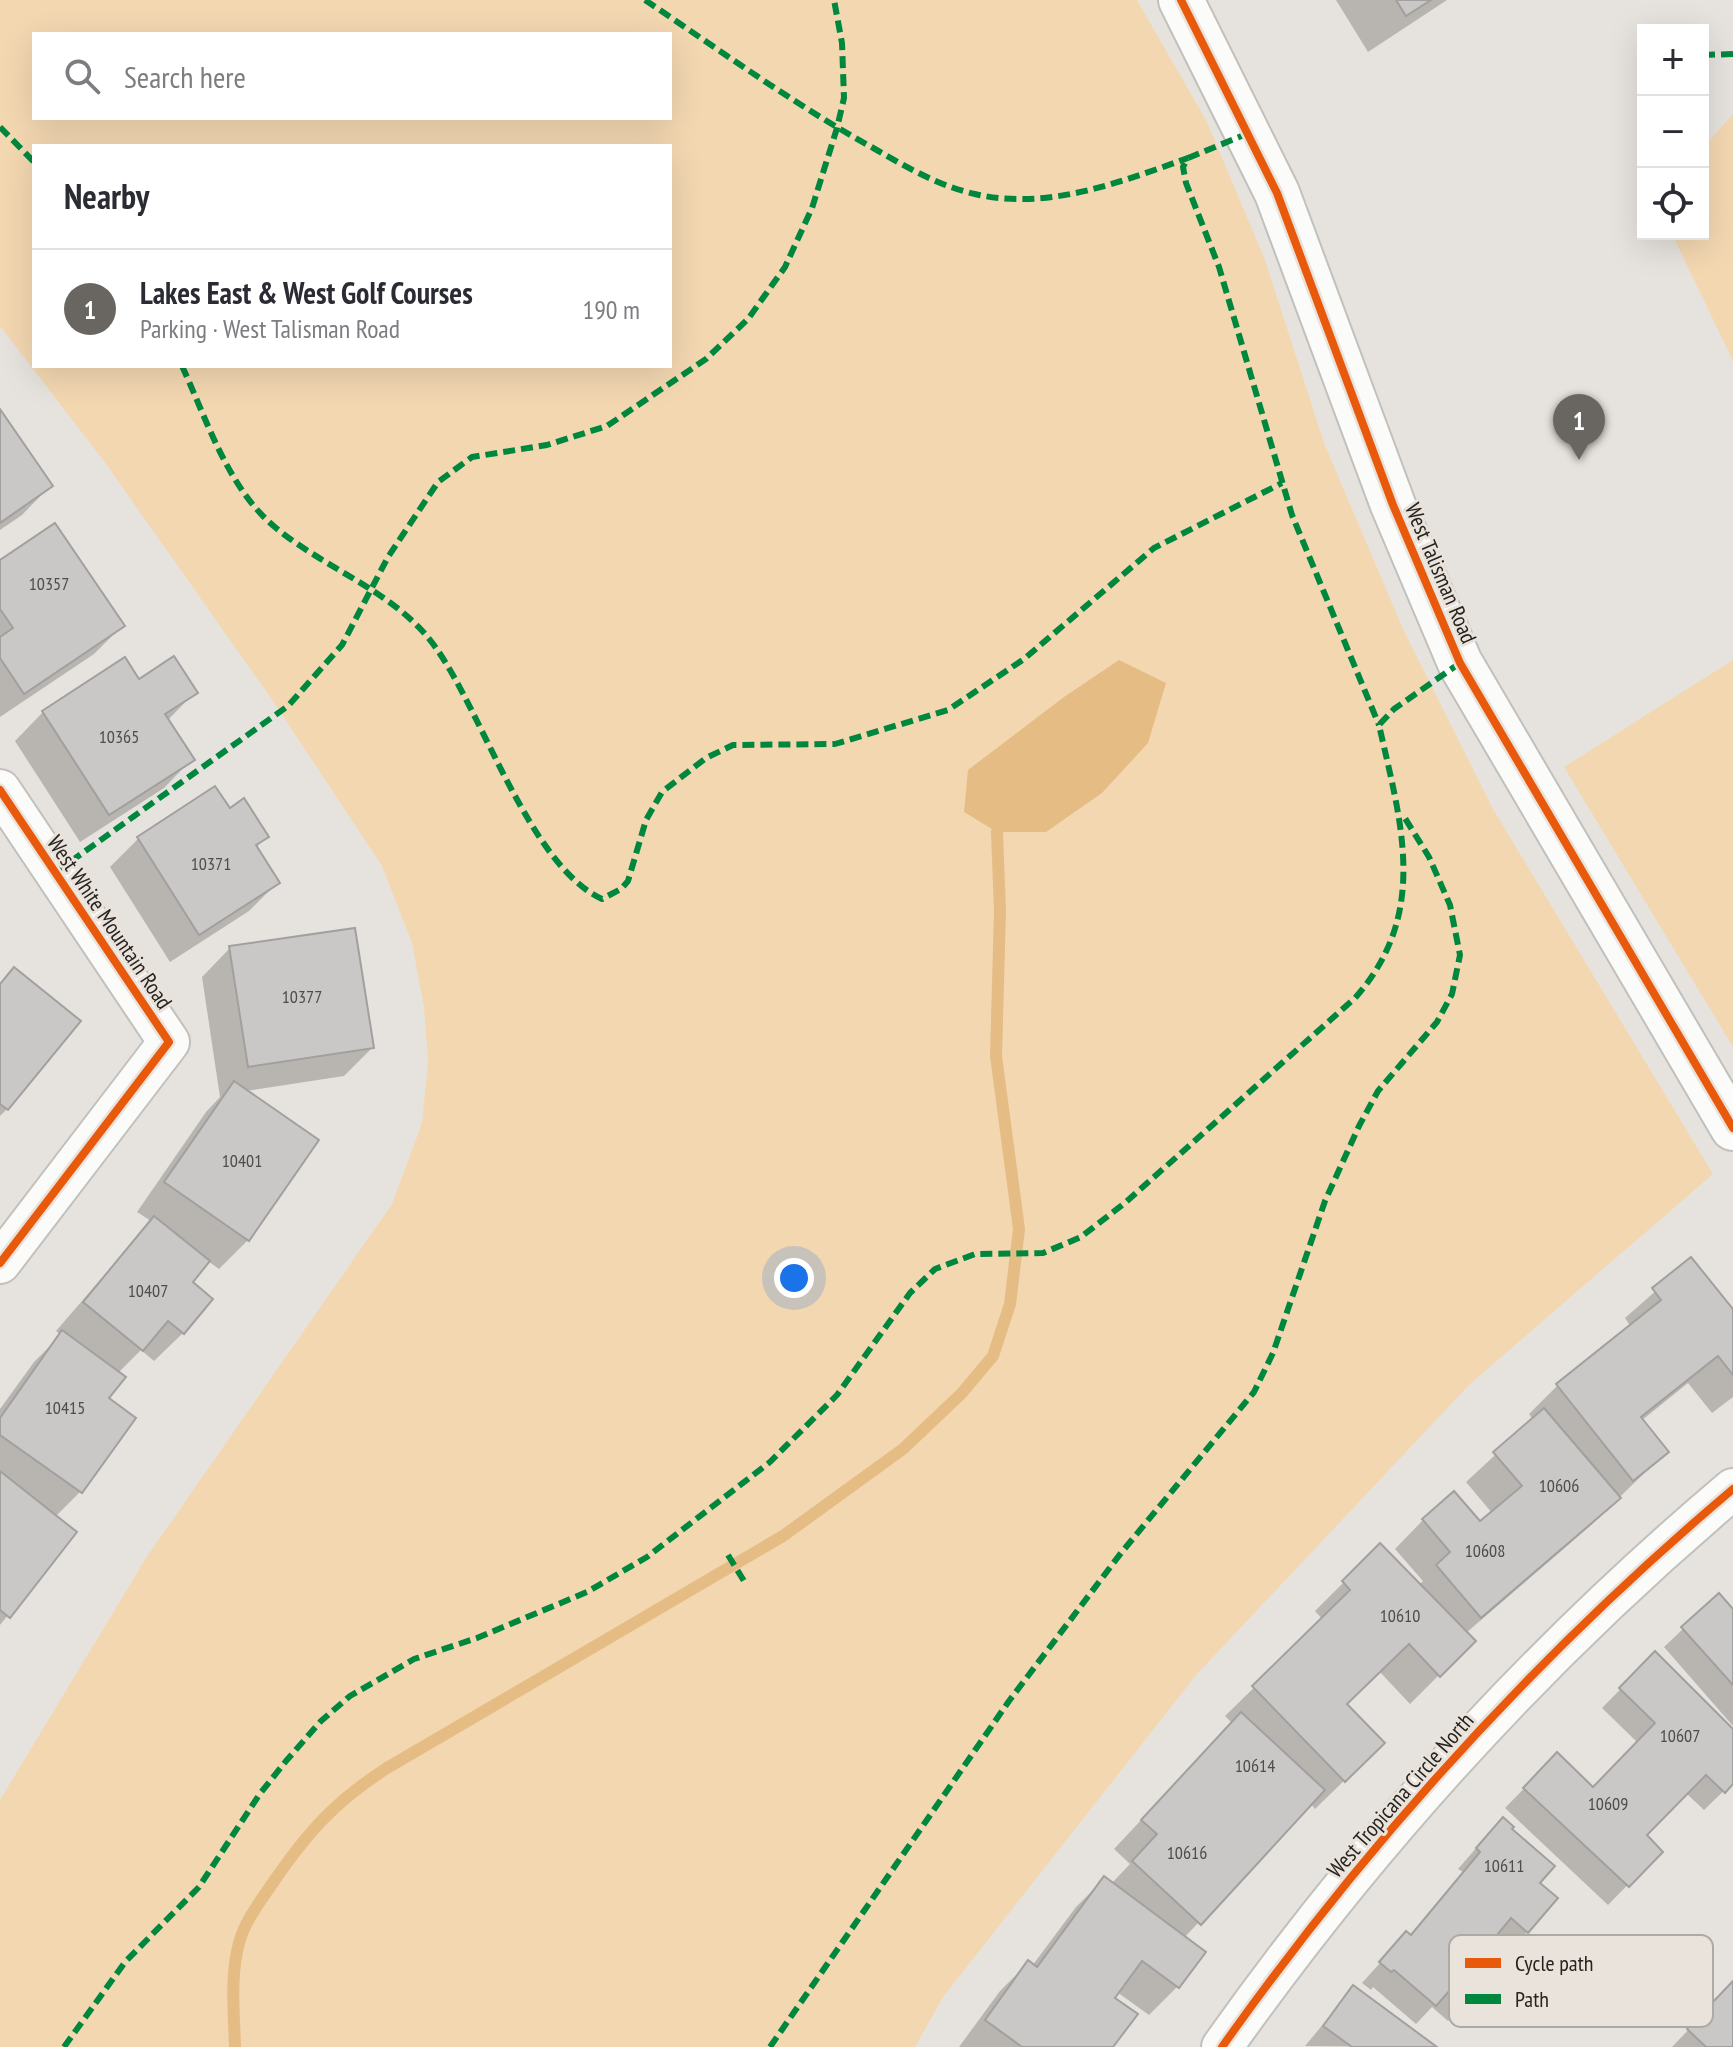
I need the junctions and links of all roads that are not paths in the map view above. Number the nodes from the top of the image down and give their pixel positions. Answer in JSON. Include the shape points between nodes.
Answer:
{"nodes":[{"id":1,"x":1181,"y":0,"type":"edge"},
{"id":2,"x":0,"y":790,"type":"edge"},
{"id":3,"x":1733,"y":1128,"type":"edge"},
{"id":4,"x":0,"y":1263,"type":"edge"},
{"id":5,"x":1733,"y":1489,"type":"edge"},
{"id":6,"x":1222,"y":2047,"type":"edge"}],
"edges":[{"from":1,"to":3,"type":"street","name":"West Talisman Road","via":[[1277,193],[1393,505],[1460,663]]},
{"from":2,"to":4,"type":"street","name":"West White Mountain Road","via":[[169,1042]]},
{"from":5,"to":6,"type":"street","name":"West Tropicana Circle North","via":[[1646,1562],[1442,1769],[1288,1954]]}]}
